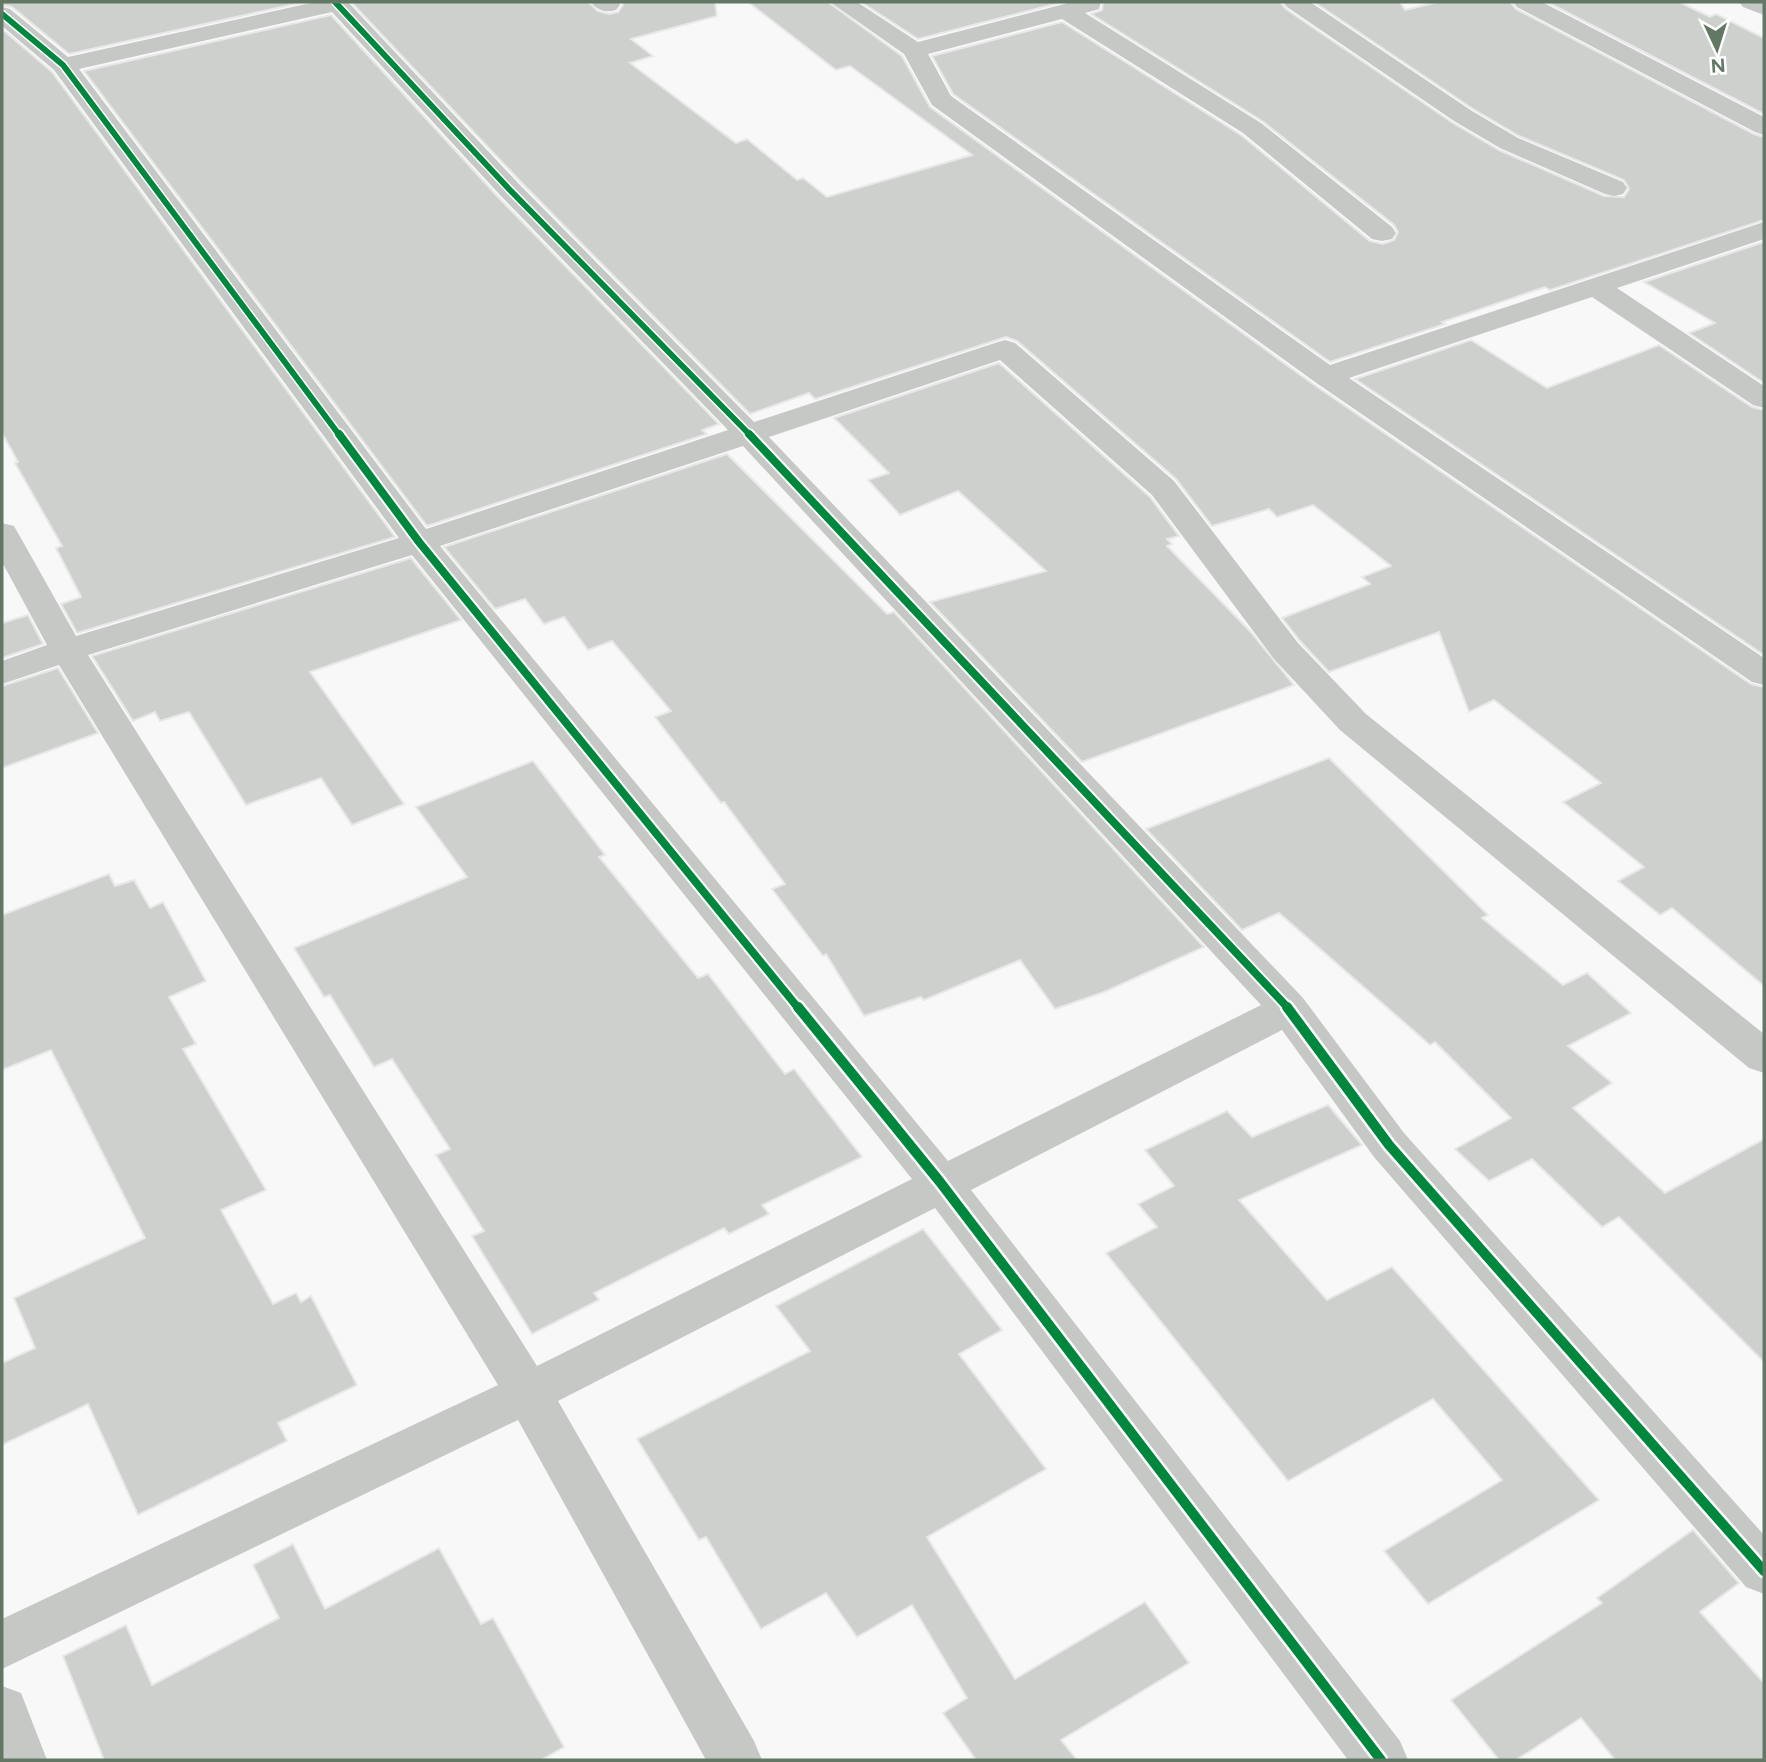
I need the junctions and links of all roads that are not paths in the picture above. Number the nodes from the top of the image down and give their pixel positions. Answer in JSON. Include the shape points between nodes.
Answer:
{"nodes":[{"id":1,"x":842,"y":2,"type":"edge"},
{"id":2,"x":1098,"y":2,"type":"edge"},
{"id":3,"x":1295,"y":2,"type":"edge"},
{"id":4,"x":1525,"y":2,"type":"edge"},
{"id":5,"x":1751,"y":2,"type":"edge"},
{"id":6,"x":336,"y":3,"type":"edge"},
{"id":7,"x":1764,"y":8,"type":"edge"},
{"id":8,"x":1067,"y":12,"type":"junction"},
{"id":9,"x":2,"y":14,"type":"edge"},
{"id":10,"x":914,"y":50,"type":"junction"},
{"id":11,"x":64,"y":65,"type":"junction"},
{"id":12,"x":1764,"y":127,"type":"edge"},
{"id":13,"x":1614,"y":188,"type":"dead end"},
{"id":14,"x":1764,"y":230,"type":"edge"},
{"id":15,"x":1382,"y":233,"type":"dead end"},
{"id":16,"x":1596,"y":287,"type":"junction"},
{"id":17,"x":1326,"y":376,"type":"junction"},
{"id":18,"x":1764,"y":399,"type":"edge"},
{"id":19,"x":747,"y":432,"type":"junction"},
{"id":20,"x":2,"y":533,"type":"edge"},
{"id":21,"x":419,"y":541,"type":"junction"},
{"id":22,"x":67,"y":650,"type":"junction"},
{"id":23,"x":2,"y":673,"type":"edge"},
{"id":24,"x":1764,"y":674,"type":"edge"},
{"id":25,"x":1289,"y":1009,"type":"junction"},
{"id":26,"x":1764,"y":1057,"type":"edge"},
{"id":27,"x":940,"y":1182,"type":"junction"},
{"id":28,"x":528,"y":1393,"type":"junction"},
{"id":29,"x":1764,"y":1571,"type":"edge"},
{"id":30,"x":2,"y":1645,"type":"edge"},
{"id":31,"x":2,"y":1711,"type":"edge"},
{"id":32,"x":20,"y":1760,"type":"edge"},
{"id":33,"x":735,"y":1760,"type":"edge"},
{"id":34,"x":1381,"y":1760,"type":"edge"}],
"edges":[{"from":1,"to":10,"type":"street"},
{"from":2,"to":8,"type":"street"},
{"from":3,"to":13,"type":"street","via":[[1486,130]]},
{"from":4,"to":12,"type":"street"},
{"from":5,"to":7,"type":"street"},
{"from":6,"to":11,"type":"street"},
{"from":6,"to":19,"type":"street","via":[[509,189]]},
{"from":8,"to":10,"type":"street"},
{"from":8,"to":15,"type":"street","via":[[1251,128]]},
{"from":9,"to":11,"type":"street"},
{"from":10,"to":17,"type":"street","via":[[941,100]]},
{"from":11,"to":21,"type":"street"},
{"from":14,"to":16,"type":"street"},
{"from":16,"to":17,"type":"street"},
{"from":16,"to":18,"type":"street"},
{"from":17,"to":24,"type":"street"},
{"from":19,"to":21,"type":"street"},
{"from":19,"to":25,"type":"street"},
{"from":19,"to":26,"type":"street","via":[[1005,349],[1163,488],[1286,650],[1353,722]]},
{"from":20,"to":22,"type":"street"},
{"from":21,"to":22,"type":"street"},
{"from":21,"to":27,"type":"street"},
{"from":22,"to":23,"type":"street"},
{"from":22,"to":28,"type":"street"},
{"from":25,"to":27,"type":"street"},
{"from":25,"to":29,"type":"street","via":[[1389,1145]]},
{"from":27,"to":28,"type":"street"},
{"from":27,"to":34,"type":"street"},
{"from":28,"to":30,"type":"street"},
{"from":28,"to":33,"type":"street"},
{"from":31,"to":32,"type":"street"}]}
